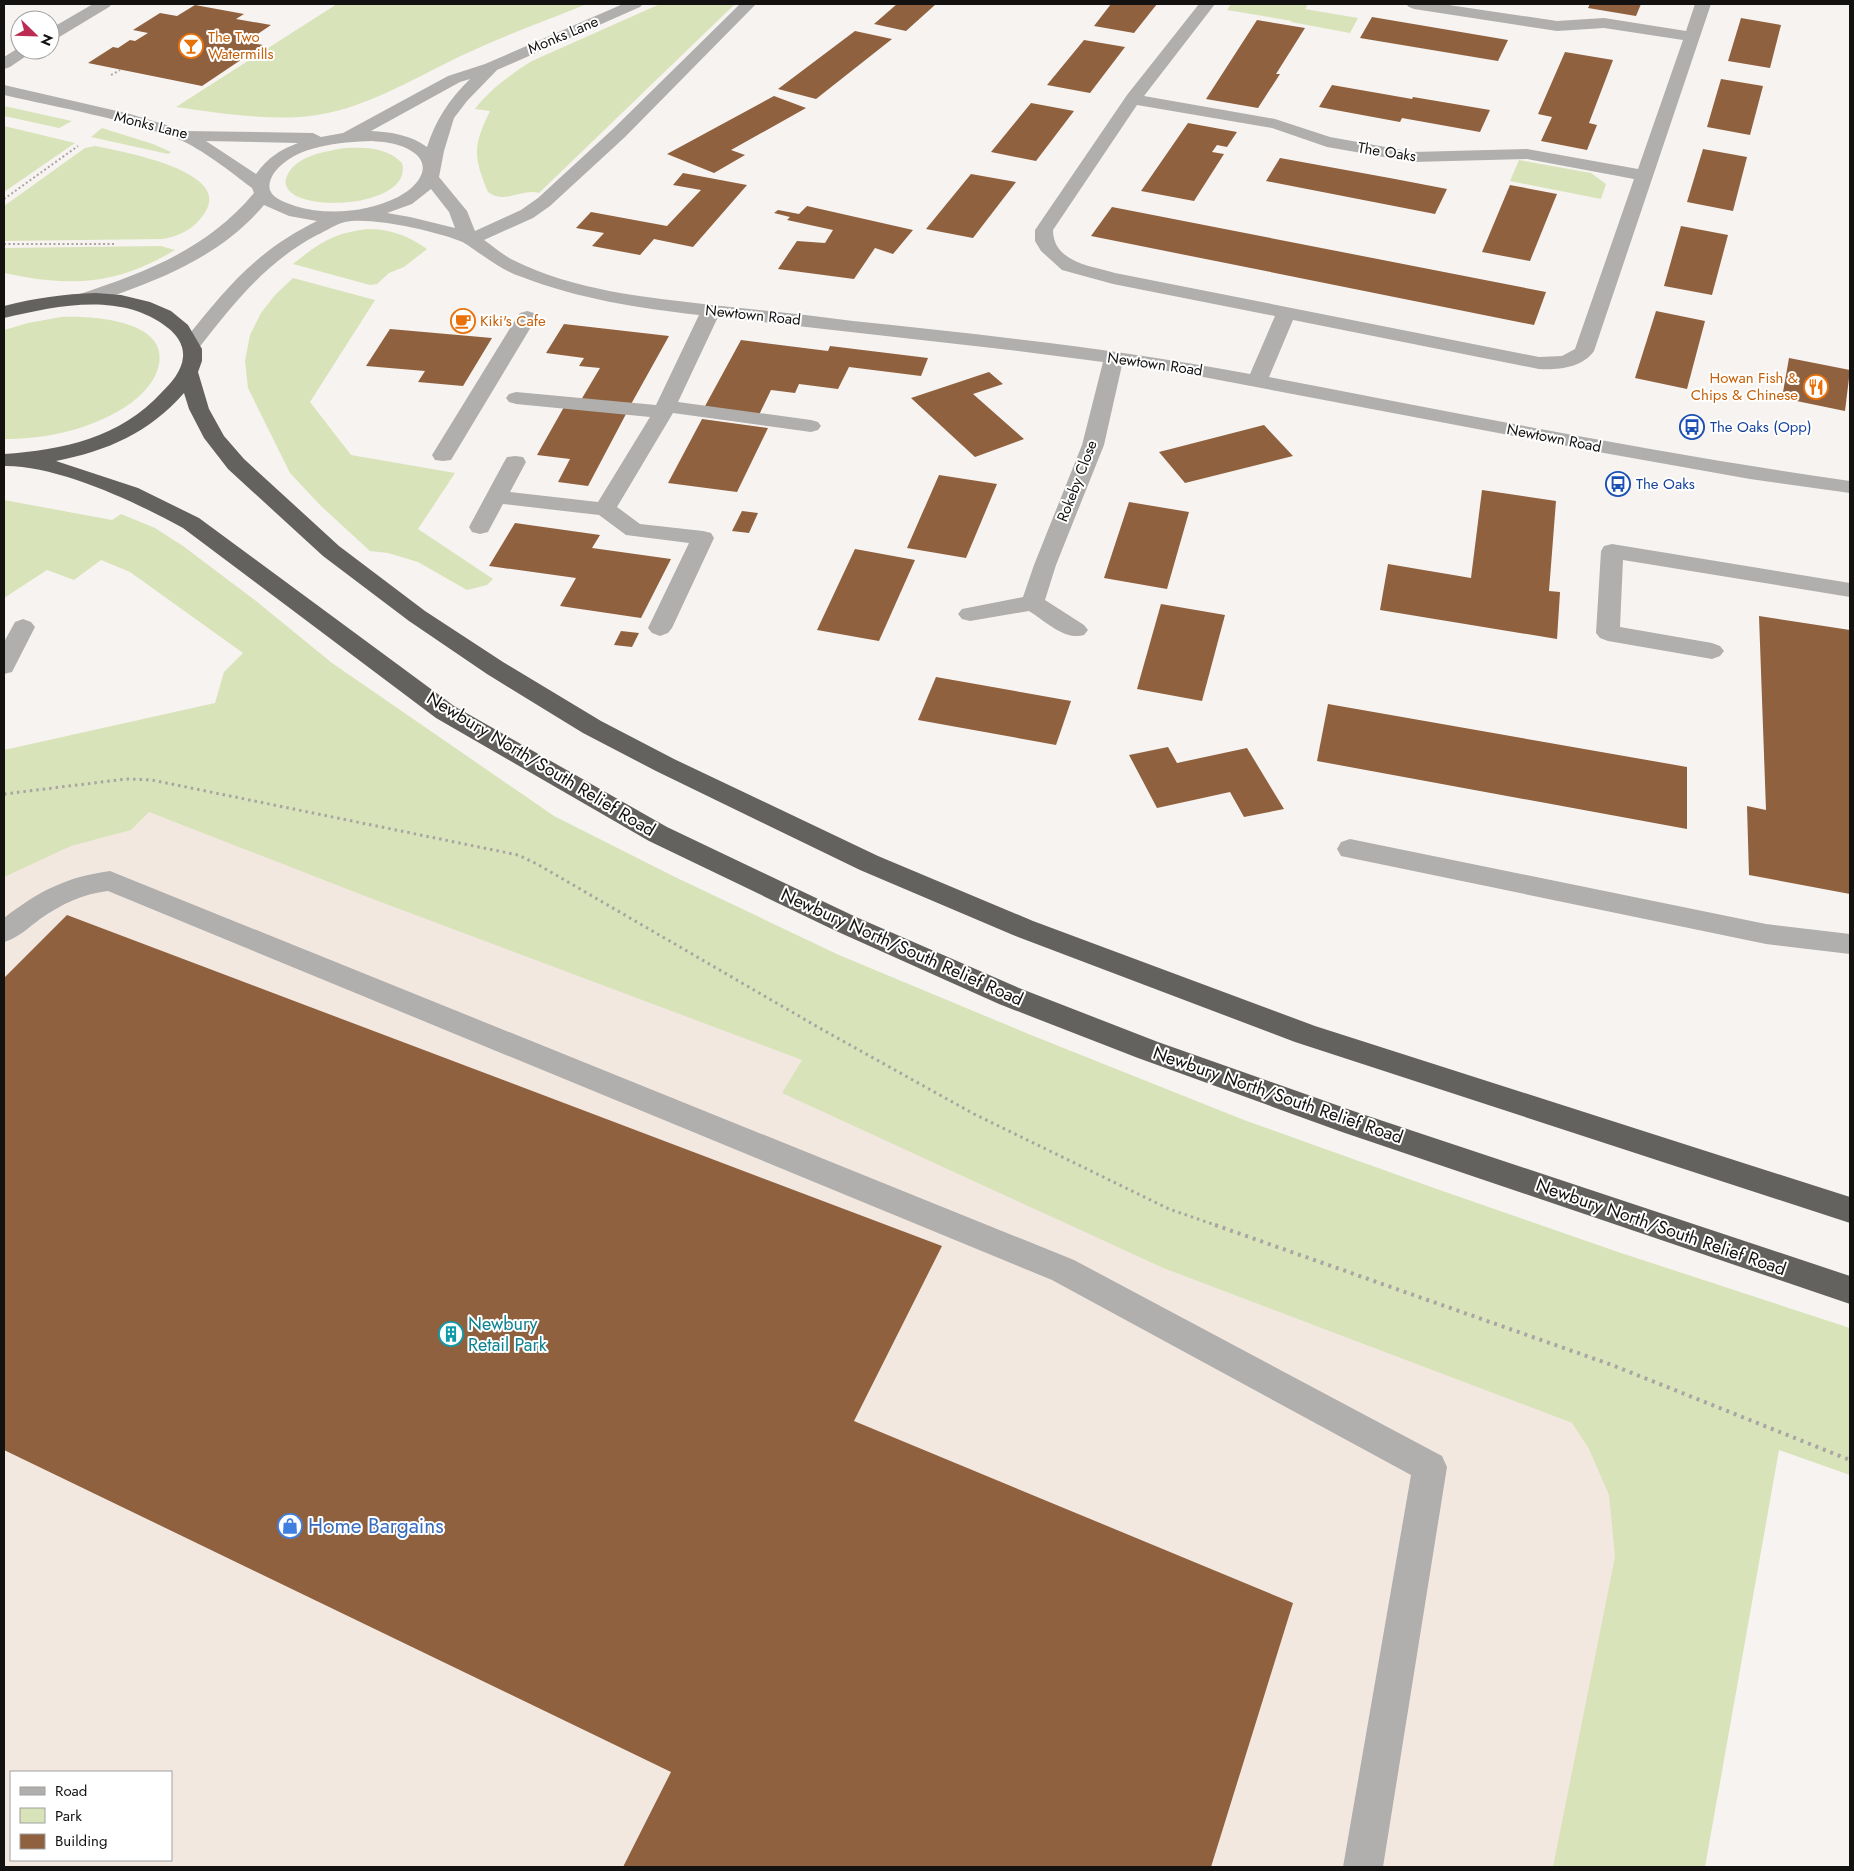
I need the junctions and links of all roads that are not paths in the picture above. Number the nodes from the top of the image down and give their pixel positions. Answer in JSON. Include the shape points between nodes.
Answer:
{"nodes":[{"id":1,"x":104,"y":4,"type":"edge"},
{"id":2,"x":635,"y":4,"type":"edge"},
{"id":3,"x":748,"y":4,"type":"edge"},
{"id":4,"x":1207,"y":4,"type":"edge"},
{"id":5,"x":1414,"y":4,"type":"edge"},
{"id":6,"x":1702,"y":4,"type":"edge"},
{"id":7,"x":60,"y":30,"type":"edge"},
{"id":8,"x":1692,"y":37,"type":"junction"},
{"id":9,"x":491,"y":67,"type":"junction"},
{"id":10,"x":4,"y":90,"type":"edge"},
{"id":11,"x":1134,"y":99,"type":"junction"},
{"id":12,"x":185,"y":136,"type":"junction"},
{"id":13,"x":340,"y":138,"type":"junction"},
{"id":14,"x":431,"y":170,"type":"junction"},
{"id":15,"x":1644,"y":175,"type":"junction"},
{"id":16,"x":262,"y":190,"type":"junction"},
{"id":17,"x":359,"y":215,"type":"junction"},
{"id":18,"x":339,"y":217,"type":"junction"},
{"id":19,"x":469,"y":238,"type":"junction"},
{"id":20,"x":4,"y":291,"type":"edge"},
{"id":21,"x":84,"y":299,"type":"junction"},
{"id":22,"x":42,"y":302,"type":"junction"},
{"id":23,"x":711,"y":311,"type":"junction"},
{"id":24,"x":4,"y":312,"type":"edge"},
{"id":25,"x":1286,"y":313,"type":"junction"},
{"id":26,"x":527,"y":317,"type":"dead end"},
{"id":27,"x":191,"y":345,"type":"junction"},
{"id":28,"x":1114,"y":358,"type":"junction"},
{"id":29,"x":188,"y":373,"type":"junction"},
{"id":30,"x":1258,"y":380,"type":"junction"},
{"id":31,"x":516,"y":398,"type":"dead end"},
{"id":32,"x":664,"y":409,"type":"junction"},
{"id":33,"x":811,"y":426,"type":"dead end"},
{"id":34,"x":443,"y":455,"type":"dead end"},
{"id":35,"x":14,"y":460,"type":"edge"},
{"id":36,"x":515,"y":462,"type":"dead end"},
{"id":37,"x":1850,"y":486,"type":"edge"},
{"id":38,"x":497,"y":497,"type":"junction"},
{"id":39,"x":605,"y":509,"type":"junction"},
{"id":40,"x":480,"y":527,"type":"dead end"},
{"id":41,"x":1850,"y":590,"type":"edge"},
{"id":42,"x":1033,"y":602,"type":"junction"},
{"id":43,"x":970,"y":614,"type":"dead end"},
{"id":44,"x":23,"y":627,"type":"dead end"},
{"id":45,"x":660,"y":628,"type":"dead end"},
{"id":46,"x":1076,"y":630,"type":"dead end"},
{"id":47,"x":1712,"y":651,"type":"dead end"},
{"id":48,"x":4,"y":666,"type":"edge"},
{"id":49,"x":1350,"y":850,"type":"dead end"},
{"id":50,"x":4,"y":932,"type":"edge"},
{"id":51,"x":1850,"y":944,"type":"edge"},
{"id":52,"x":1850,"y":1210,"type":"edge"},
{"id":53,"x":1850,"y":1290,"type":"edge"},
{"id":54,"x":1363,"y":1867,"type":"edge"}],
"edges":[{"from":1,"to":7,"type":"street"},
{"from":2,"to":9,"type":"street","name":"Monks Lane"},
{"from":3,"to":19,"type":"street","via":[[619,133],[544,202],[527,214]]},
{"from":4,"to":11,"type":"street"},
{"from":5,"to":8,"type":"street","via":[[1557,26],[1604,23]]},
{"from":6,"to":8,"type":"street"},
{"from":8,"to":15,"type":"street"},
{"from":9,"to":13,"type":"street","name":"Monks Lane","via":[[454,78]]},
{"from":9,"to":14,"type":"street","name":"Monks Lane","via":[[446,119]]},
{"from":10,"to":12,"type":"street","name":"Monks Lane"},
{"from":11,"to":15,"type":"street","name":"The Oaks","via":[[1274,124],[1327,142],[1413,157],[1527,154]]},
{"from":11,"to":25,"type":"street","via":[[1044,230],[1044,241],[1050,251],[1069,266],[1087,272]]},
{"from":12,"to":13,"type":"street","name":"Monks Lane"},
{"from":12,"to":16,"type":"street","via":[[224,160]]},
{"from":13,"to":14,"type":"street","via":[[372,136],[403,142],[425,153]]},
{"from":13,"to":16,"type":"street","via":[[308,144],[273,163],[263,174]]},
{"from":14,"to":17,"type":"street","via":[[421,189],[406,200]]},
{"from":14,"to":19,"type":"street","via":[[458,212]]},
{"from":15,"to":25,"type":"street","via":[[1590,337],[1579,357],[1565,362],[1539,363]]},
{"from":16,"to":18,"type":"street","via":[[273,204],[290,212]]},
{"from":16,"to":21,"type":"street","via":[[250,211],[207,247],[148,278]]},
{"from":17,"to":18,"type":"street"},
{"from":17,"to":19,"type":"street","name":"Newtown Road","via":[[410,222]]},
{"from":18,"to":27,"type":"street","via":[[269,258],[228,299]]},
{"from":19,"to":23,"type":"street","name":"Newtown Road","via":[[506,263],[570,288],[609,297]]},
{"from":20,"to":22,"type":"highway"},
{"from":21,"to":22,"type":"highway"},
{"from":21,"to":27,"type":"highway","via":[[122,302],[154,310],[176,324]]},
{"from":22,"to":24,"type":"highway"},
{"from":23,"to":28,"type":"street","name":"Newtown Road"},
{"from":23,"to":32,"type":"street"},
{"from":25,"to":30,"type":"street"},
{"from":26,"to":34,"type":"street"},
{"from":27,"to":29,"type":"highway","via":[[193,355]]},
{"from":28,"to":30,"type":"street","name":"Newtown Road"},
{"from":28,"to":42,"type":"street","name":"Rokeby Close","via":[[1093,445],[1044,565]]},
{"from":29,"to":35,"type":"highway","via":[[160,408],[112,438],[72,452]]},
{"from":29,"to":52,"type":"highway","via":[[199,409],[214,438],[236,464],[332,551],[418,616],[495,668],[592,727],[666,766],[869,863],[1023,928],[1305,1034]]},
{"from":30,"to":37,"type":"street","name":"Newtown Road","via":[[1614,449],[1750,473]]},
{"from":31,"to":32,"type":"street"},
{"from":32,"to":33,"type":"street"},
{"from":32,"to":39,"type":"street"},
{"from":35,"to":53,"type":"highway","name":"Newbury North/South Relief Road","via":[[80,473],[162,506],[192,523],[445,712],[658,834],[846,924],[1009,996],[1148,1050]]},
{"from":36,"to":38,"type":"street"},
{"from":38,"to":39,"type":"street"},
{"from":38,"to":40,"type":"street"},
{"from":39,"to":45,"type":"street","via":[[634,530],[703,538]]},
{"from":41,"to":47,"type":"street","via":[[1612,551],[1608,633]]},
{"from":42,"to":43,"type":"street"},
{"from":42,"to":46,"type":"street"},
{"from":44,"to":48,"type":"street"},
{"from":49,"to":51,"type":"street","via":[[1766,934]]},
{"from":50,"to":54,"type":"street","via":[[63,890],[110,881],[1062,1270],[1430,1467]]}]}
